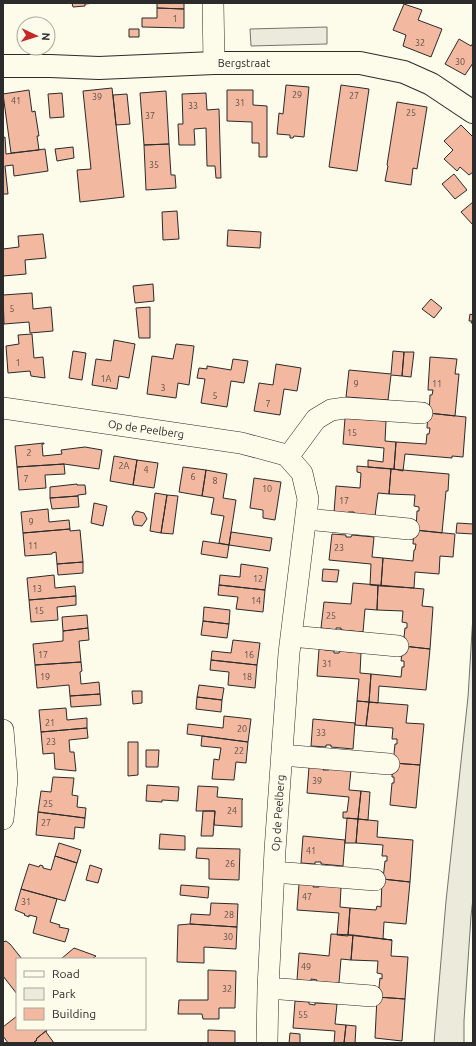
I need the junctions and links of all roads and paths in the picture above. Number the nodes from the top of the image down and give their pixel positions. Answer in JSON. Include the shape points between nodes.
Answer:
{"nodes":[{"id":1,"x":213,"y":3,"type":"edge"},
{"id":2,"x":214,"y":63,"type":"junction"},
{"id":3,"x":3,"y":66,"type":"edge"},
{"id":4,"x":473,"y":112,"type":"edge"},
{"id":5,"x":3,"y":408,"type":"edge"},
{"id":6,"x":422,"y":413,"type":"dead end"},
{"id":7,"x":288,"y":457,"type":"junction"},
{"id":8,"x":306,"y":519,"type":"junction"},
{"id":9,"x":408,"y":529,"type":"dead end"},
{"id":10,"x":291,"y":636,"type":"junction"},
{"id":11,"x":398,"y":646,"type":"dead end"},
{"id":12,"x":3,"y":730,"type":"edge"},
{"id":13,"x":282,"y":755,"type":"junction"},
{"id":14,"x":389,"y":764,"type":"dead end"},
{"id":15,"x":3,"y":818,"type":"edge"},
{"id":16,"x":274,"y":872,"type":"junction"},
{"id":17,"x":375,"y":880,"type":"dead end"},
{"id":18,"x":268,"y":988,"type":"junction"},
{"id":19,"x":372,"y":996,"type":"dead end"},
{"id":20,"x":267,"y":1043,"type":"edge"}],
"edges":[{"from":1,"to":2,"type":"street"},
{"from":2,"to":3,"type":"street","name":"Bergstraat","via":[[99,68]]},
{"from":2,"to":4,"type":"street","name":"Bergstraat","via":[[360,63],[404,72],[431,84]]},
{"from":5,"to":7,"type":"street","name":"Op de Peelberg","via":[[241,443]]},
{"from":6,"to":7,"type":"street","via":[[345,408],[331,410],[316,418]]},
{"from":7,"to":8,"type":"street","name":"Op de Peelberg","via":[[302,473],[308,498]]},
{"from":8,"to":9,"type":"street"},
{"from":8,"to":10,"type":"street","name":"Op de Peelberg"},
{"from":10,"to":11,"type":"street"},
{"from":10,"to":13,"type":"street","name":"Op de Peelberg"},
{"from":12,"to":15,"type":"street","via":[[7,779]]},
{"from":13,"to":14,"type":"street"},
{"from":13,"to":16,"type":"street","name":"Op de Peelberg"},
{"from":16,"to":17,"type":"street"},
{"from":16,"to":18,"type":"street","name":"Op de Peelberg"},
{"from":18,"to":19,"type":"street"},
{"from":18,"to":20,"type":"street","name":"Op de Peelberg"}]}
